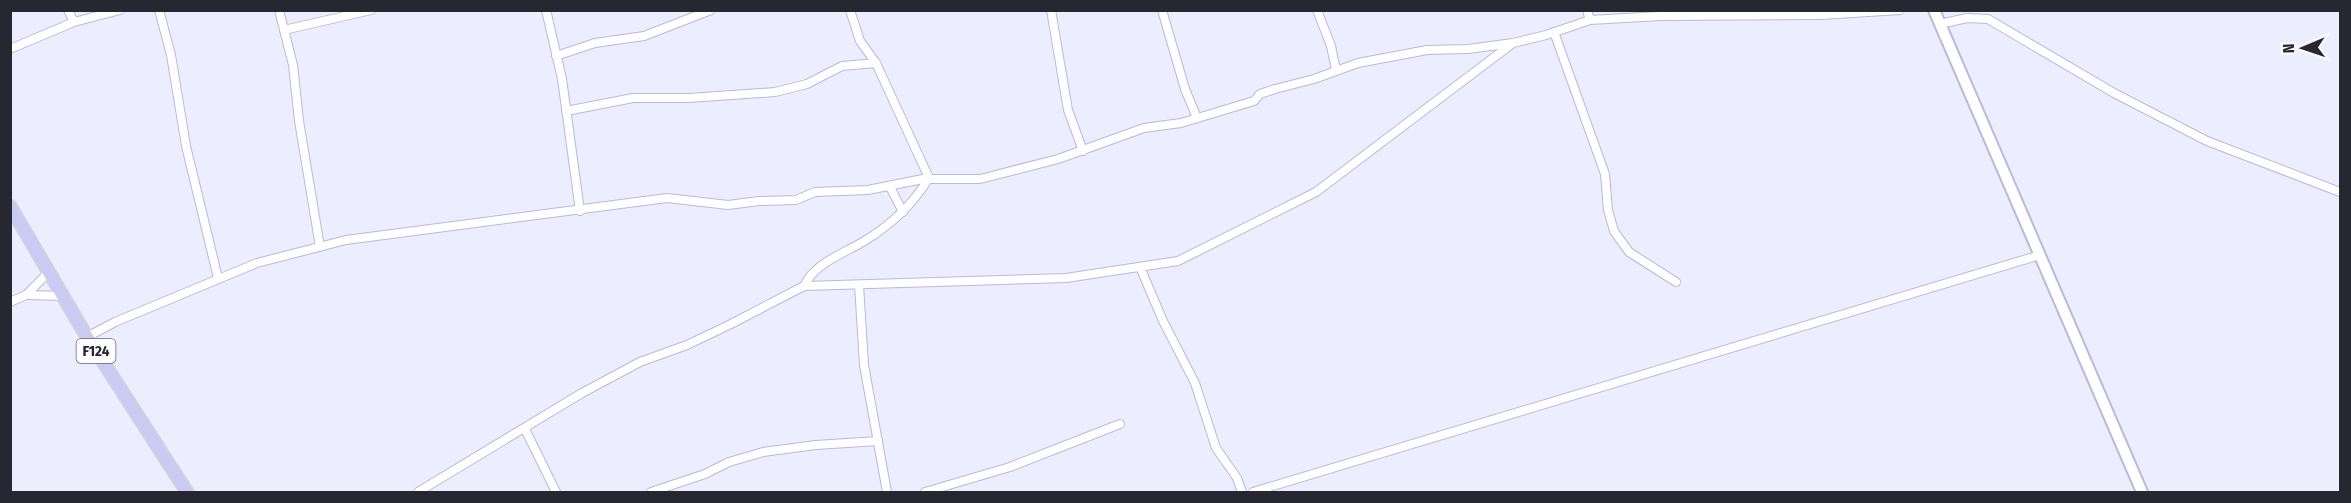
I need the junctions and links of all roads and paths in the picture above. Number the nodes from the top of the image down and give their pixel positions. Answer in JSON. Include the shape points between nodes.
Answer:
{"nodes":[{"id":1,"x":68,"y":10,"type":"edge"},
{"id":2,"x":120,"y":10,"type":"edge"},
{"id":3,"x":159,"y":10,"type":"edge"},
{"id":4,"x":279,"y":10,"type":"edge"},
{"id":5,"x":371,"y":10,"type":"edge"},
{"id":6,"x":546,"y":10,"type":"edge"},
{"id":7,"x":711,"y":10,"type":"edge"},
{"id":8,"x":850,"y":10,"type":"edge"},
{"id":9,"x":1051,"y":10,"type":"edge"},
{"id":10,"x":1162,"y":10,"type":"edge"},
{"id":11,"x":1317,"y":10,"type":"edge"},
{"id":12,"x":1587,"y":10,"type":"edge"},
{"id":13,"x":1900,"y":10,"type":"edge"},
{"id":14,"x":1934,"y":10,"type":"edge"},
{"id":15,"x":1590,"y":20,"type":"junction"},
{"id":16,"x":74,"y":22,"type":"junction"},
{"id":17,"x":1940,"y":24,"type":"junction"},
{"id":18,"x":284,"y":30,"type":"junction"},
{"id":19,"x":1554,"y":32,"type":"junction"},
{"id":20,"x":1513,"y":43,"type":"junction"},
{"id":21,"x":10,"y":49,"type":"edge"},
{"id":22,"x":556,"y":56,"type":"junction"},
{"id":23,"x":876,"y":63,"type":"junction"},
{"id":24,"x":1336,"y":70,"type":"junction"},
{"id":25,"x":566,"y":111,"type":"junction"},
{"id":26,"x":1197,"y":118,"type":"junction"},
{"id":27,"x":1083,"y":151,"type":"junction"},
{"id":28,"x":929,"y":178,"type":"junction"},
{"id":29,"x":890,"y":187,"type":"junction"},
{"id":30,"x":2340,"y":192,"type":"edge"},
{"id":31,"x":10,"y":206,"type":"edge"},
{"id":32,"x":580,"y":211,"type":"junction"},
{"id":33,"x":903,"y":212,"type":"junction"},
{"id":34,"x":320,"y":247,"type":"junction"},
{"id":35,"x":2040,"y":255,"type":"junction"},
{"id":36,"x":1140,"y":267,"type":"junction"},
{"id":37,"x":49,"y":272,"type":"junction"},
{"id":38,"x":218,"y":278,"type":"junction"},
{"id":39,"x":1676,"y":282,"type":"dead end"},
{"id":40,"x":859,"y":285,"type":"junction"},
{"id":41,"x":804,"y":286,"type":"junction"},
{"id":42,"x":26,"y":295,"type":"junction"},
{"id":43,"x":63,"y":296,"type":"junction"},
{"id":44,"x":10,"y":302,"type":"edge"},
{"id":45,"x":87,"y":337,"type":"junction"},
{"id":46,"x":1120,"y":424,"type":"dead end"},
{"id":47,"x":525,"y":429,"type":"junction"},
{"id":48,"x":878,"y":441,"type":"junction"},
{"id":49,"x":187,"y":492,"type":"edge"},
{"id":50,"x":418,"y":492,"type":"edge"},
{"id":51,"x":556,"y":492,"type":"edge"},
{"id":52,"x":651,"y":492,"type":"edge"},
{"id":53,"x":887,"y":492,"type":"edge"},
{"id":54,"x":925,"y":492,"type":"edge"},
{"id":55,"x":1242,"y":492,"type":"edge"},
{"id":56,"x":1253,"y":492,"type":"edge"},
{"id":57,"x":2142,"y":492,"type":"edge"}],
"edges":[{"from":1,"to":16,"type":"street"},
{"from":2,"to":16,"type":"street"},
{"from":3,"to":38,"type":"street"},
{"from":4,"to":18,"type":"street"},
{"from":5,"to":18,"type":"street"},
{"from":6,"to":22,"type":"street"},
{"from":7,"to":22,"type":"street","via":[[644,36],[595,43]]},
{"from":8,"to":23,"type":"street","via":[[860,41]]},
{"from":9,"to":27,"type":"street","via":[[1068,110]]},
{"from":10,"to":26,"type":"street"},
{"from":11,"to":24,"type":"street"},
{"from":12,"to":15,"type":"street"},
{"from":13,"to":15,"type":"street"},
{"from":14,"to":17,"type":"street"},
{"from":15,"to":19,"type":"street"},
{"from":16,"to":21,"type":"street"},
{"from":17,"to":30,"type":"street","via":[[1967,18],[1988,20],[2207,141]]},
{"from":17,"to":35,"type":"street"},
{"from":18,"to":34,"type":"street","via":[[293,65],[298,121]]},
{"from":19,"to":20,"type":"street"},
{"from":19,"to":39,"type":"street","via":[[1605,174],[1614,231],[1629,252]]},
{"from":20,"to":24,"type":"street","via":[[1427,50]]},
{"from":20,"to":36,"type":"street","via":[[1316,192],[1178,261]]},
{"from":22,"to":25,"type":"street"},
{"from":23,"to":25,"type":"street","via":[[842,66],[807,84],[775,92],[633,98]]},
{"from":23,"to":28,"type":"street"},
{"from":24,"to":26,"type":"street"},
{"from":25,"to":32,"type":"street"},
{"from":26,"to":27,"type":"street","via":[[1144,128]]},
{"from":27,"to":28,"type":"street","via":[[980,179]]},
{"from":28,"to":29,"type":"street"},
{"from":28,"to":33,"type":"street"},
{"from":29,"to":32,"type":"street","via":[[829,190],[796,200],[728,205],[667,198]]},
{"from":29,"to":33,"type":"street"},
{"from":31,"to":37,"type":"main road","number":"F124"},
{"from":32,"to":34,"type":"street","via":[[479,221]]},
{"from":33,"to":41,"type":"street","via":[[868,239],[813,271]]},
{"from":34,"to":38,"type":"street","via":[[257,263]]},
{"from":35,"to":56,"type":"street"},
{"from":35,"to":57,"type":"street"},
{"from":36,"to":40,"type":"street","via":[[1066,278]]},
{"from":36,"to":55,"type":"street","via":[[1195,382],[1216,448]]},
{"from":37,"to":42,"type":"street"},
{"from":37,"to":43,"type":"main road","number":"F124"},
{"from":38,"to":45,"type":"street"},
{"from":40,"to":41,"type":"street"},
{"from":40,"to":48,"type":"street","via":[[864,365]]},
{"from":41,"to":47,"type":"street","via":[[687,345],[640,362]]},
{"from":42,"to":43,"type":"street"},
{"from":42,"to":44,"type":"street"},
{"from":43,"to":45,"type":"main road","number":"F124"},
{"from":45,"to":49,"type":"main road","number":"F124"},
{"from":46,"to":54,"type":"street","via":[[1010,467]]},
{"from":47,"to":50,"type":"street"},
{"from":47,"to":51,"type":"street"},
{"from":48,"to":52,"type":"street","via":[[763,452]]},
{"from":48,"to":53,"type":"street"}]}
